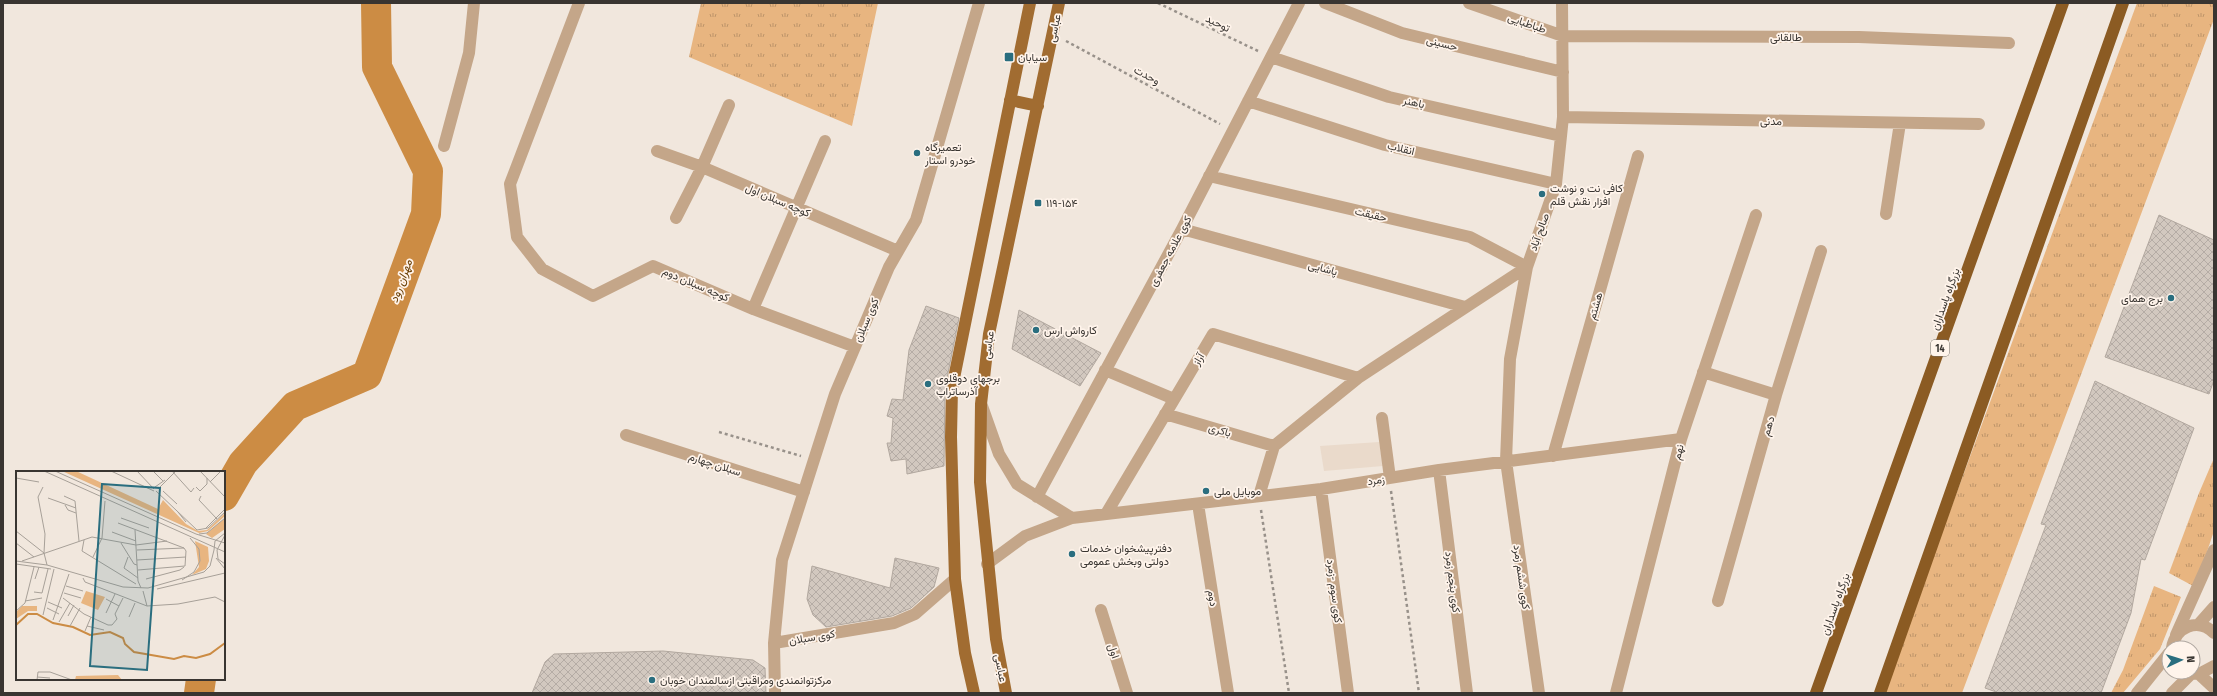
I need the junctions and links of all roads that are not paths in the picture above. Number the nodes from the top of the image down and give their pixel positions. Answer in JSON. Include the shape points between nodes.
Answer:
{"nodes":[{"id":1,"x":474,"y":3,"type":"edge"},
{"id":2,"x":579,"y":3,"type":"edge"},
{"id":3,"x":979,"y":3,"type":"edge"},
{"id":4,"x":1030,"y":3,"type":"edge"},
{"id":5,"x":1059,"y":3,"type":"edge"},
{"id":6,"x":1299,"y":3,"type":"edge"},
{"id":7,"x":1325,"y":3,"type":"edge"},
{"id":8,"x":1469,"y":3,"type":"edge"},
{"id":9,"x":1562,"y":3,"type":"edge"},
{"id":10,"x":2063,"y":3,"type":"edge"},
{"id":11,"x":2123,"y":3,"type":"edge"},
{"id":12,"x":1563,"y":36,"type":"junction"},
{"id":13,"x":2009,"y":43,"type":"dead end"},
{"id":14,"x":1271,"y":57,"type":"junction"},
{"id":15,"x":1563,"y":72,"type":"junction"},
{"id":16,"x":1010,"y":100,"type":"junction"},
{"id":17,"x":1248,"y":101,"type":"junction"},
{"id":18,"x":729,"y":105,"type":"dead end"},
{"id":19,"x":1038,"y":106,"type":"junction"},
{"id":20,"x":1562,"y":117,"type":"junction"},
{"id":21,"x":1900,"y":123,"type":"junction"},
{"id":22,"x":1979,"y":124,"type":"dead end"},
{"id":23,"x":1561,"y":136,"type":"junction"},
{"id":24,"x":825,"y":141,"type":"dead end"},
{"id":25,"x":444,"y":146,"type":"dead end"},
{"id":26,"x":657,"y":151,"type":"dead end"},
{"id":27,"x":1638,"y":156,"type":"dead end"},
{"id":28,"x":702,"y":167,"type":"junction"},
{"id":29,"x":1209,"y":176,"type":"junction"},
{"id":30,"x":1556,"y":184,"type":"junction"},
{"id":31,"x":797,"y":208,"type":"junction"},
{"id":32,"x":1886,"y":214,"type":"dead end"},
{"id":33,"x":1756,"y":215,"type":"dead end"},
{"id":34,"x":676,"y":218,"type":"dead end"},
{"id":35,"x":1182,"y":229,"type":"junction"},
{"id":36,"x":898,"y":251,"type":"junction"},
{"id":37,"x":1821,"y":251,"type":"dead end"},
{"id":38,"x":1527,"y":267,"type":"junction"},
{"id":39,"x":1465,"y":307,"type":"junction"},
{"id":40,"x":753,"y":309,"type":"junction"},
{"id":41,"x":855,"y":347,"type":"junction"},
{"id":42,"x":1105,"y":370,"type":"junction"},
{"id":43,"x":1703,"y":372,"type":"junction"},
{"id":44,"x":1358,"y":378,"type":"junction"},
{"id":45,"x":1776,"y":395,"type":"junction"},
{"id":46,"x":1174,"y":400,"type":"junction"},
{"id":47,"x":981,"y":404,"type":"junction"},
{"id":48,"x":1166,"y":414,"type":"junction"},
{"id":49,"x":1382,"y":418,"type":"dead end"},
{"id":50,"x":626,"y":435,"type":"dead end"},
{"id":51,"x":1681,"y":439,"type":"junction"},
{"id":52,"x":1274,"y":446,"type":"junction"},
{"id":53,"x":1553,"y":456,"type":"junction"},
{"id":54,"x":1506,"y":461,"type":"junction"},
{"id":55,"x":1439,"y":470,"type":"junction"},
{"id":56,"x":1390,"y":478,"type":"junction"},
{"id":57,"x":1321,"y":489,"type":"junction"},
{"id":58,"x":804,"y":492,"type":"junction"},
{"id":59,"x":1259,"y":496,"type":"junction"},
{"id":60,"x":1037,"y":497,"type":"junction"},
{"id":61,"x":1198,"y":504,"type":"junction"},
{"id":62,"x":1106,"y":514,"type":"junction"},
{"id":63,"x":1072,"y":518,"type":"junction"},
{"id":64,"x":2214,"y":550,"type":"edge"},
{"id":65,"x":987,"y":564,"type":"junction"},
{"id":66,"x":955,"y":579,"type":"junction"},
{"id":67,"x":1718,"y":601,"type":"dead end"},
{"id":68,"x":2214,"y":607,"type":"edge"},
{"id":69,"x":1101,"y":610,"type":"dead end"},
{"id":70,"x":2198,"y":625,"type":"junction"},
{"id":71,"x":2214,"y":633,"type":"edge"},
{"id":72,"x":2176,"y":635,"type":"junction"},
{"id":73,"x":2174,"y":640,"type":"edge"},
{"id":74,"x":774,"y":643,"type":"junction"},
{"id":75,"x":2161,"y":663,"type":"edge"},
{"id":76,"x":2214,"y":666,"type":"edge"},
{"id":77,"x":2201,"y":670,"type":"edge"},
{"id":78,"x":2201,"y":679,"type":"edge"},
{"id":79,"x":2185,"y":680,"type":"edge"},
{"id":80,"x":2214,"y":688,"type":"edge"},
{"id":81,"x":775,"y":693,"type":"edge"},
{"id":82,"x":974,"y":693,"type":"edge"},
{"id":83,"x":1006,"y":693,"type":"edge"},
{"id":84,"x":1127,"y":693,"type":"edge"},
{"id":85,"x":1228,"y":693,"type":"edge"},
{"id":86,"x":1348,"y":693,"type":"edge"},
{"id":87,"x":1467,"y":693,"type":"edge"},
{"id":88,"x":1538,"y":693,"type":"edge"},
{"id":89,"x":1616,"y":693,"type":"edge"},
{"id":90,"x":1816,"y":693,"type":"edge"},
{"id":91,"x":1880,"y":693,"type":"edge"},
{"id":92,"x":2137,"y":693,"type":"edge"},
{"id":93,"x":2172,"y":693,"type":"edge"}],
"edges":[{"from":1,"to":25,"type":"street","via":[[469,53]]},
{"from":2,"to":40,"type":"street","name":"کوچه سبلان دوم","via":[[510,184],[516,237],[542,269],[593,296],[653,266]]},
{"from":3,"to":36,"type":"street","name":"کوی سبلان","via":[[916,220]]},
{"from":4,"to":16,"type":"main road"},
{"from":5,"to":19,"type":"main road","name":"عباسى"},
{"from":6,"to":14,"type":"street","name":"کوی علامه جعفری"},
{"from":7,"to":15,"type":"street","name":"حسینی","via":[[1402,33]]},
{"from":8,"to":12,"type":"street","name":"طباطبایی"},
{"from":9,"to":12,"type":"street","name":"صالح آباد"},
{"from":10,"to":90,"type":"highway","name":"بزرگراه پاسداران","number":"14"},
{"from":11,"to":91,"type":"highway"},
{"from":12,"to":13,"type":"street","name":"طالقانی","via":[[1859,37]]},
{"from":12,"to":15,"type":"street","name":"صالح آباد"},
{"from":14,"to":17,"type":"street","name":"کوی علامه جعفری"},
{"from":14,"to":23,"type":"street","name":"باهنر","via":[[1389,97]]},
{"from":15,"to":20,"type":"street","name":"صالح آباد"},
{"from":16,"to":19,"type":"main road"},
{"from":16,"to":66,"type":"main road","via":[[952,388],[950,437]]},
{"from":17,"to":29,"type":"street","name":"کوی علامه جعفری"},
{"from":17,"to":30,"type":"street","name":"انقلاب","via":[[1385,145]]},
{"from":18,"to":28,"type":"street"},
{"from":19,"to":47,"type":"main road","name":"عباسى","via":[[989,334]]},
{"from":20,"to":21,"type":"street","name":"مدنی"},
{"from":20,"to":23,"type":"street","name":"صالح آباد"},
{"from":21,"to":22,"type":"street","name":"مدنی"},
{"from":21,"to":32,"type":"street"},
{"from":23,"to":30,"type":"street","name":"صالح آباد"},
{"from":24,"to":31,"type":"street"},
{"from":26,"to":28,"type":"street","name":"کوچه سبلان اول"},
{"from":27,"to":53,"type":"street","name":"هشتم"},
{"from":28,"to":31,"type":"street","name":"کوچه سبلان اول"},
{"from":28,"to":34,"type":"street"},
{"from":29,"to":35,"type":"street","name":"کوی علامه جعفری"},
{"from":29,"to":38,"type":"street","name":"حقیقت","via":[[1470,237]]},
{"from":30,"to":38,"type":"street","name":"صالح آباد"},
{"from":31,"to":36,"type":"street","name":"کوچه سبلان اول"},
{"from":31,"to":40,"type":"street"},
{"from":33,"to":43,"type":"street","name":"نهم"},
{"from":35,"to":39,"type":"street","name":"پاشایی"},
{"from":35,"to":42,"type":"street","name":"کوی علامه جعفری"},
{"from":36,"to":41,"type":"street","name":"کوی سبلان"},
{"from":37,"to":45,"type":"street","name":"دهم"},
{"from":38,"to":39,"type":"street"},
{"from":38,"to":54,"type":"street","name":"صالح آباد","via":[[1510,358]]},
{"from":39,"to":44,"type":"street"},
{"from":40,"to":41,"type":"street","name":"کوچه سبلان دوم"},
{"from":41,"to":58,"type":"street","name":"کوی سبلان","via":[[835,394]]},
{"from":42,"to":46,"type":"street"},
{"from":42,"to":60,"type":"street","name":"کوی علامه جعفری"},
{"from":43,"to":45,"type":"street"},
{"from":43,"to":51,"type":"street","name":"نهم"},
{"from":44,"to":46,"type":"street","name":"آراز","via":[[1213,334]]},
{"from":44,"to":52,"type":"street"},
{"from":45,"to":67,"type":"street","name":"دهم"},
{"from":46,"to":48,"type":"street","name":"آراز"},
{"from":47,"to":60,"type":"street","via":[[999,454],[1017,484]]},
{"from":47,"to":65,"type":"main road","name":"عباسى","via":[[980,482]]},
{"from":48,"to":52,"type":"street","name":"باکری"},
{"from":48,"to":62,"type":"street","name":"آراز"},
{"from":49,"to":56,"type":"street"},
{"from":50,"to":58,"type":"street","name":"سبلان چهارم"},
{"from":51,"to":53,"type":"street","name":"زمرد"},
{"from":51,"to":89,"type":"street","name":"نهم"},
{"from":52,"to":59,"type":"street"},
{"from":53,"to":54,"type":"street","name":"زمرد"},
{"from":54,"to":55,"type":"street","name":"زمرد"},
{"from":54,"to":88,"type":"street","name":"کوی ششم زمرد"},
{"from":55,"to":56,"type":"street","name":"زمرد"},
{"from":55,"to":87,"type":"street","name":"کوی پنجم زمرد"},
{"from":56,"to":57,"type":"street","name":"زمرد"},
{"from":57,"to":59,"type":"street","name":"زمرد"},
{"from":57,"to":86,"type":"street","name":"کوی سوم -زمرد"},
{"from":58,"to":74,"type":"street","name":"کوی سبلان","via":[[782,560]]},
{"from":59,"to":61,"type":"street","name":"زمرد"},
{"from":60,"to":63,"type":"street"},
{"from":61,"to":62,"type":"street","name":"زمرد"},
{"from":61,"to":85,"type":"street","name":"دوم"},
{"from":62,"to":63,"type":"street","name":"زمرد"},
{"from":63,"to":65,"type":"street","name":"زمرد","via":[[1025,536]]},
{"from":64,"to":72,"type":"street"},
{"from":65,"to":83,"type":"main road","name":"عباسى","via":[[996,639]]},
{"from":66,"to":74,"type":"street","name":"کوی سبلان","via":[[915,614],[894,623]]},
{"from":66,"to":82,"type":"main road","via":[[965,653]]},
{"from":68,"to":70,"type":"street"},
{"from":69,"to":84,"type":"street","name":"اول"},
{"from":70,"to":71,"type":"street","via":[[2205,626]]},
{"from":70,"to":72,"type":"street","via":[[2182,629]]},
{"from":72,"to":73,"type":"street"},
{"from":74,"to":81,"type":"street","name":"کوی سبلان"},
{"from":75,"to":92,"type":"street"},
{"from":76,"to":77,"type":"street"},
{"from":78,"to":80,"type":"street"},
{"from":79,"to":93,"type":"street"}]}
